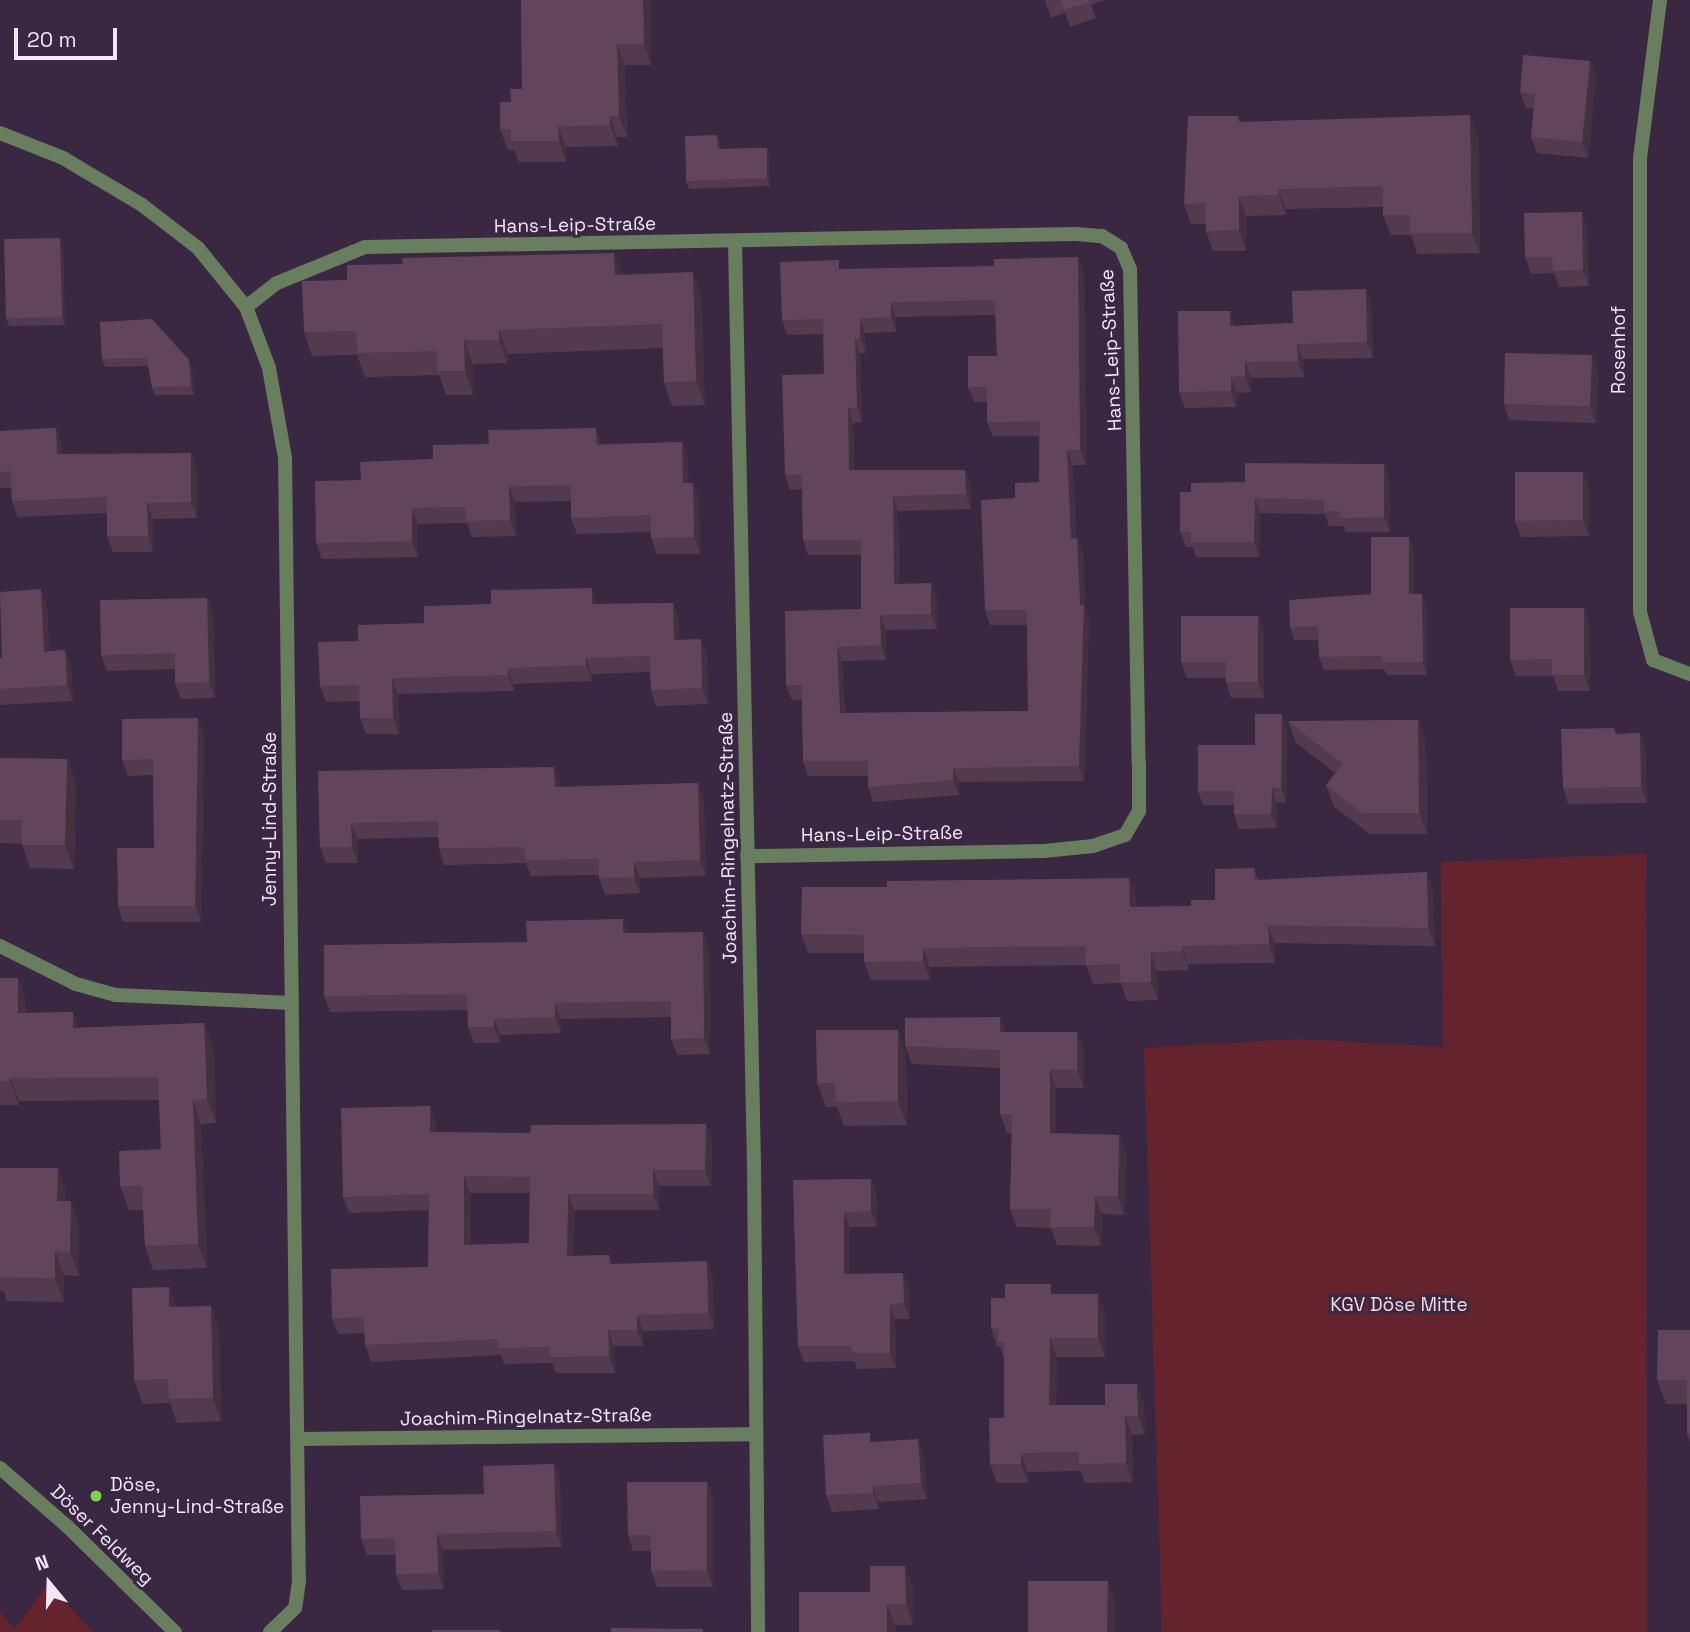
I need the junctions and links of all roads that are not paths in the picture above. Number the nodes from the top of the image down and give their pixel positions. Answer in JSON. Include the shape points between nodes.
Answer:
{"nodes":[{"id":1,"x":1660,"y":0,"type":"edge"},
{"id":2,"x":0,"y":133,"type":"edge"},
{"id":3,"x":735,"y":242,"type":"junction"},
{"id":4,"x":246,"y":307,"type":"junction"},
{"id":5,"x":1690,"y":674,"type":"edge"},
{"id":6,"x":747,"y":856,"type":"junction"},
{"id":7,"x":0,"y":946,"type":"edge"},
{"id":8,"x":291,"y":1003,"type":"junction"},
{"id":9,"x":753,"y":1434,"type":"junction"},
{"id":10,"x":298,"y":1439,"type":"junction"},
{"id":11,"x":0,"y":1468,"type":"edge"},
{"id":12,"x":175,"y":1632,"type":"edge"},
{"id":13,"x":270,"y":1632,"type":"edge"},
{"id":14,"x":758,"y":1632,"type":"edge"}],
"edges":[{"from":1,"to":5,"type":"street","name":"Rosenhof","via":[[1640,158],[1640,612],[1653,660]]},
{"from":2,"to":4,"type":"street","name":"Jenny-Lind-Straße","via":[[62,158],[142,205],[198,248]]},
{"from":3,"to":4,"type":"street","name":"Hans-Leip-Straße","via":[[365,247],[277,283]]},
{"from":3,"to":6,"type":"street","name":"Joachim-Ringelnatz-Straße"},
{"from":3,"to":6,"type":"street","name":"Hans-Leip-Straße","via":[[1102,236],[1121,248],[1130,269],[1136,460],[1139,811],[1125,835],[1093,846],[1044,850]]},
{"from":4,"to":8,"type":"street","name":"Jenny-Lind-Straße","via":[[269,368],[285,458]]},
{"from":6,"to":9,"type":"street","name":"Joachim-Ringelnatz-Straße","via":[[755,1224]]},
{"from":7,"to":8,"type":"street","via":[[76,984],[116,995]]},
{"from":8,"to":10,"type":"street","name":"Jenny-Lind-Straße"},
{"from":9,"to":10,"type":"street","name":"Joachim-Ringelnatz-Straße"},
{"from":9,"to":14,"type":"street","name":"Joachim-Ringelnatz-Straße"},
{"from":10,"to":13,"type":"street","name":"Jenny-Lind-Straße","via":[[295,1608]]},
{"from":11,"to":12,"type":"street","name":"Döser Feldweg"}]}
